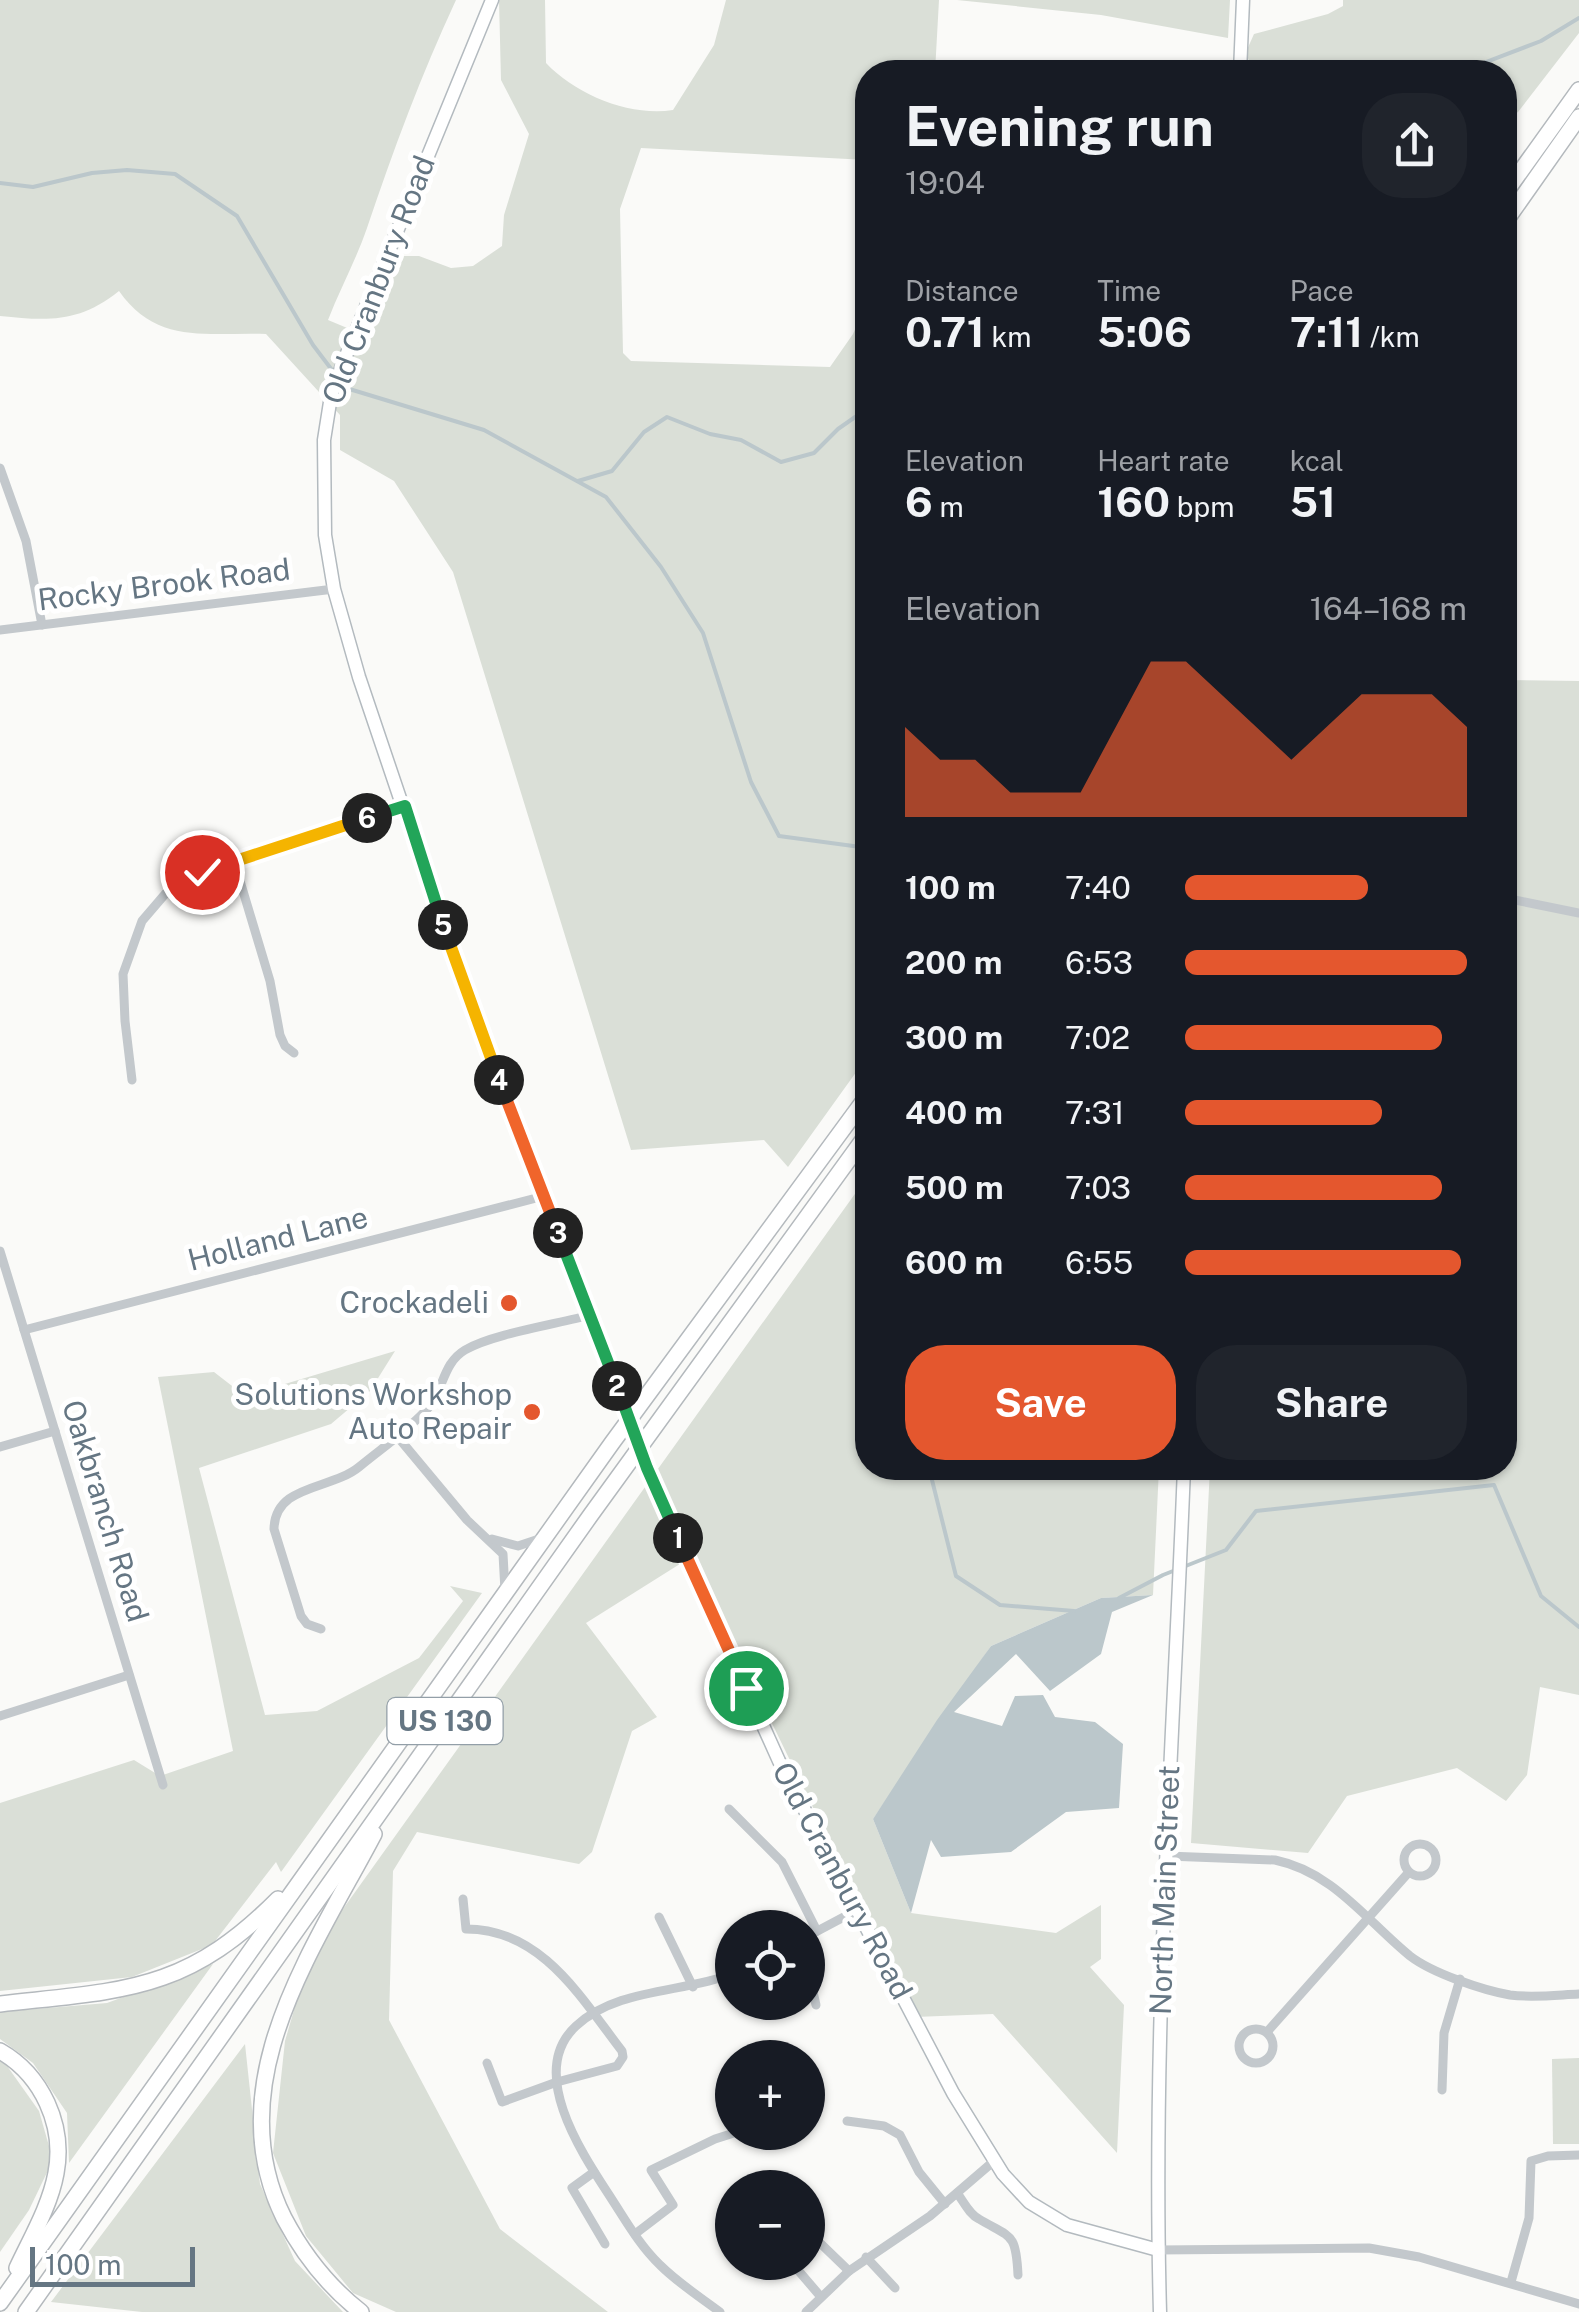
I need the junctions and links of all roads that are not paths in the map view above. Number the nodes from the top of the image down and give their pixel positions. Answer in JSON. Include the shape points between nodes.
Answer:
{"nodes":[{"id":1,"x":492,"y":0,"type":"edge"},
{"id":2,"x":1243,"y":0,"type":"edge"},
{"id":3,"x":1240,"y":60,"type":"edge"},
{"id":4,"x":1579,"y":90,"type":"edge"},
{"id":5,"x":1579,"y":118,"type":"edge"},
{"id":6,"x":1517,"y":176,"type":"edge"},
{"id":7,"x":1517,"y":205,"type":"edge"},
{"id":8,"x":0,"y":468,"type":"edge"},
{"id":9,"x":334,"y":589,"type":"junction"},
{"id":10,"x":42,"y":625,"type":"junction"},
{"id":11,"x":0,"y":630,"type":"edge"},
{"id":12,"x":405,"y":806,"type":"junction"},
{"id":13,"x":234,"y":862,"type":"junction"},
{"id":14,"x":1517,"y":900,"type":"edge"},
{"id":15,"x":1579,"y":913,"type":"edge"},
{"id":16,"x":294,"y":1053,"type":"dead end"},
{"id":17,"x":132,"y":1080,"type":"dead end"},
{"id":18,"x":855,"y":1113,"type":"edge"},
{"id":19,"x":855,"y":1151,"type":"edge"},
{"id":20,"x":544,"y":1196,"type":"junction"},
{"id":21,"x":0,"y":1252,"type":"edge"},
{"id":22,"x":590,"y":1314,"type":"junction"},
{"id":23,"x":24,"y":1330,"type":"junction"},
{"id":24,"x":630,"y":1419,"type":"junction"},
{"id":25,"x":55,"y":1431,"type":"junction"},
{"id":26,"x":397,"y":1436,"type":"junction"},
{"id":27,"x":0,"y":1446,"type":"edge"},
{"id":28,"x":639,"y":1448,"type":"junction"},
{"id":29,"x":1183,"y":1480,"type":"edge"},
{"id":30,"x":549,"y":1532,"type":"junction"},
{"id":31,"x":489,"y":1538,"type":"junction"},
{"id":32,"x":505,"y":1594,"type":"junction"},
{"id":33,"x":320,"y":1629,"type":"dead end"},
{"id":34,"x":129,"y":1675,"type":"junction"},
{"id":35,"x":0,"y":1716,"type":"edge"},
{"id":36,"x":404,"y":1778,"type":"junction"},
{"id":37,"x":163,"y":1786,"type":"dead end"},
{"id":38,"x":728,"y":1809,"type":"dead end"},
{"id":39,"x":1166,"y":1856,"type":"junction"},
{"id":40,"x":312,"y":1864,"type":"junction"},
{"id":41,"x":1409,"y":1872,"type":"dead end"},
{"id":42,"x":462,"y":1898,"type":"dead end"},
{"id":43,"x":802,"y":1910,"type":"edge"},
{"id":44,"x":856,"y":1910,"type":"junction"},
{"id":45,"x":660,"y":1917,"type":"dead end"},
{"id":46,"x":1368,"y":1918,"type":"junction"},
{"id":47,"x":825,"y":1927,"type":"edge"},
{"id":48,"x":715,"y":1979,"type":"edge"},
{"id":49,"x":1460,"y":1979,"type":"junction"},
{"id":50,"x":693,"y":1986,"type":"junction"},
{"id":51,"x":1579,"y":1994,"type":"edge"},
{"id":52,"x":0,"y":2004,"type":"edge"},
{"id":53,"x":593,"y":2014,"type":"junction"},
{"id":54,"x":1266,"y":2032,"type":"dead end"},
{"id":55,"x":0,"y":2051,"type":"edge"},
{"id":56,"x":487,"y":2063,"type":"dead end"},
{"id":57,"x":556,"y":2082,"type":"junction"},
{"id":58,"x":1442,"y":2090,"type":"dead end"},
{"id":59,"x":846,"y":2121,"type":"dead end"},
{"id":60,"x":715,"y":2139,"type":"edge"},
{"id":61,"x":1579,"y":2155,"type":"edge"},
{"id":62,"x":994,"y":2161,"type":"junction"},
{"id":63,"x":594,"y":2172,"type":"junction"},
{"id":64,"x":958,"y":2193,"type":"junction"},
{"id":65,"x":945,"y":2204,"type":"junction"},
{"id":66,"x":634,"y":2234,"type":"junction"},
{"id":67,"x":605,"y":2244,"type":"dead end"},
{"id":68,"x":825,"y":2248,"type":"edge"},
{"id":69,"x":1158,"y":2250,"type":"junction"},
{"id":70,"x":866,"y":2258,"type":"junction"},
{"id":71,"x":849,"y":2271,"type":"junction"},
{"id":72,"x":1018,"y":2274,"type":"dead end"},
{"id":73,"x":806,"y":2280,"type":"edge"},
{"id":74,"x":1511,"y":2282,"type":"junction"},
{"id":75,"x":895,"y":2288,"type":"dead end"},
{"id":76,"x":821,"y":2298,"type":"junction"},
{"id":77,"x":1,"y":2302,"type":"edge"},
{"id":78,"x":1579,"y":2304,"type":"edge"},
{"id":79,"x":26,"y":2312,"type":"edge"},
{"id":80,"x":361,"y":2312,"type":"edge"},
{"id":81,"x":720,"y":2312,"type":"edge"},
{"id":82,"x":806,"y":2312,"type":"edge"},
{"id":83,"x":1160,"y":2312,"type":"edge"}],
"edges":[{"from":1,"to":9,"type":"street","name":"Old Cranbury Road","via":[[331,396],[324,504]]},
{"from":2,"to":3,"type":"street"},
{"from":4,"to":6,"type":"highway"},
{"from":5,"to":7,"type":"highway"},
{"from":8,"to":10,"type":"street","via":[[26,542]]},
{"from":9,"to":10,"type":"street","name":"Rocky Brook Road"},
{"from":9,"to":12,"type":"street","name":"Old Cranbury Road"},
{"from":10,"to":11,"type":"street","name":"Rocky Brook Road"},
{"from":12,"to":13,"type":"street"},
{"from":12,"to":20,"type":"street","name":"Old Cranbury Road","via":[[462,982]]},
{"from":13,"to":16,"type":"street","via":[[280,1035]]},
{"from":13,"to":17,"type":"street","via":[[176,886],[142,920],[124,974]]},
{"from":14,"to":15,"type":"street"},
{"from":18,"to":24,"type":"highway","number":"US 130"},
{"from":19,"to":28,"type":"highway","number":"US 130"},
{"from":20,"to":22,"type":"street","name":"Old Cranbury Road"},
{"from":20,"to":23,"type":"street","name":"Holland Lane"},
{"from":21,"to":23,"type":"street","name":"Oakbranch Road"},
{"from":22,"to":24,"type":"street","name":"Old Cranbury Road"},
{"from":22,"to":26,"type":"street","via":[[462,1352],[432,1403]]},
{"from":23,"to":25,"type":"street","name":"Oakbranch Road"},
{"from":24,"to":28,"type":"street","name":"Old Cranbury Road"},
{"from":24,"to":30,"type":"highway","number":"US 130"},
{"from":25,"to":27,"type":"street"},
{"from":25,"to":34,"type":"street","name":"Oakbranch Road"},
{"from":26,"to":31,"type":"street"},
{"from":26,"to":33,"type":"street","via":[[348,1476],[290,1496],[277,1510],[274,1529],[301,1616]]},
{"from":28,"to":36,"type":"highway","number":"US 130"},
{"from":28,"to":44,"type":"street","name":"Old Cranbury Road","via":[[779,1761]]},
{"from":29,"to":39,"type":"street","name":"North Main Street"},
{"from":30,"to":31,"type":"street","via":[[518,1546]]},
{"from":30,"to":32,"type":"highway","number":"US 130"},
{"from":31,"to":32,"type":"street","via":[[503,1554]]},
{"from":32,"to":40,"type":"highway","number":"US 130"},
{"from":34,"to":35,"type":"street"},
{"from":34,"to":37,"type":"street","name":"Oakbranch Road"},
{"from":36,"to":79,"type":"highway","number":"US 130"},
{"from":36,"to":80,"type":"highway","via":[[283,2010],[260,2112],[264,2160],[283,2215],[321,2274]]},
{"from":38,"to":43,"type":"street","via":[[782,1862]]},
{"from":39,"to":46,"type":"street","via":[[1292,1864],[1326,1879]]},
{"from":39,"to":69,"type":"street","name":"North Main Street"},
{"from":40,"to":52,"type":"highway","via":[[232,1942],[191,1967],[120,1990]]},
{"from":40,"to":77,"type":"highway","number":"US 130"},
{"from":41,"to":46,"type":"street"},
{"from":42,"to":53,"type":"street","via":[[466,1929],[505,1934],[536,1950]]},
{"from":44,"to":47,"type":"street"},
{"from":44,"to":62,"type":"street","name":"Old Cranbury Road"},
{"from":45,"to":50,"type":"street"},
{"from":46,"to":49,"type":"street","via":[[1412,1958]]},
{"from":46,"to":54,"type":"street"},
{"from":48,"to":50,"type":"street"},
{"from":49,"to":51,"type":"street","via":[[1506,1994]]},
{"from":49,"to":58,"type":"street","via":[[1444,2033]]},
{"from":50,"to":53,"type":"street","via":[[641,1995]]},
{"from":53,"to":57,"type":"street","via":[[561,2046]]},
{"from":53,"to":57,"type":"street","via":[[622,2051],[621,2062]]},
{"from":55,"to":77,"type":"highway","via":[[41,2091],[58,2157],[52,2191]]},
{"from":56,"to":57,"type":"street","via":[[502,2102]]},
{"from":57,"to":63,"type":"street","via":[[575,2142]]},
{"from":59,"to":65,"type":"street","via":[[900,2135]]},
{"from":60,"to":66,"type":"street","via":[[651,2170],[673,2205]]},
{"from":61,"to":74,"type":"street","via":[[1531,2161],[1528,2218]]},
{"from":62,"to":64,"type":"street"},
{"from":62,"to":69,"type":"street","name":"Old Cranbury Road","via":[[1045,2214],[1087,2233]]},
{"from":63,"to":66,"type":"street"},
{"from":63,"to":67,"type":"street","via":[[572,2188]]},
{"from":64,"to":65,"type":"street"},
{"from":64,"to":72,"type":"street","via":[[972,2214],[1012,2239]]},
{"from":65,"to":70,"type":"street"},
{"from":66,"to":81,"type":"street","via":[[671,2276]]},
{"from":68,"to":71,"type":"street"},
{"from":69,"to":74,"type":"street","via":[[1370,2248]]},
{"from":69,"to":83,"type":"street","name":"North Main Street"},
{"from":70,"to":71,"type":"street"},
{"from":70,"to":75,"type":"street"},
{"from":71,"to":76,"type":"street"},
{"from":73,"to":76,"type":"street"},
{"from":74,"to":78,"type":"street"},
{"from":76,"to":82,"type":"street"}]}
